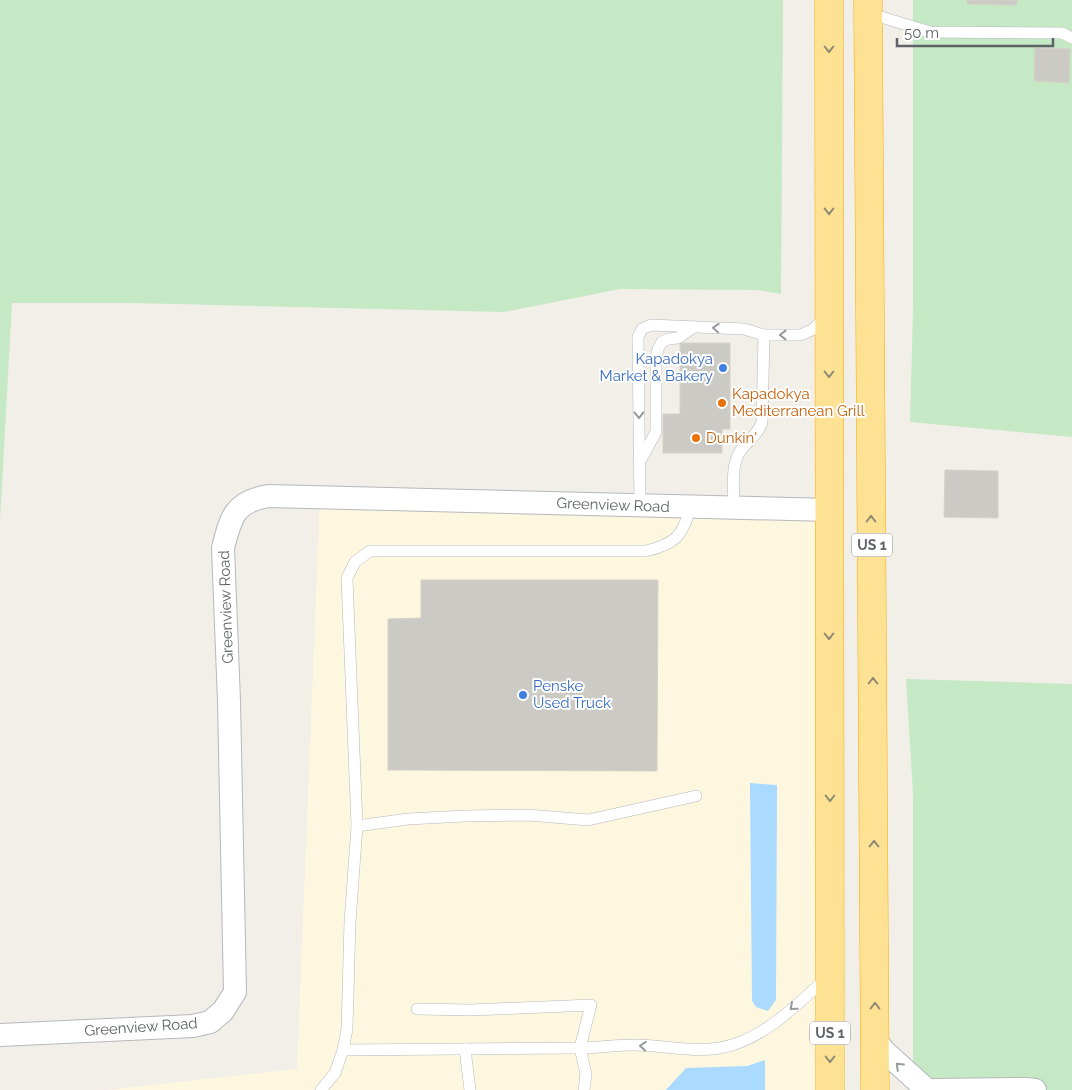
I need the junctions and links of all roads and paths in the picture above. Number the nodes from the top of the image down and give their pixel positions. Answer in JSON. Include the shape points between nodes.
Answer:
{"nodes":[{"id":1,"x":829,"y":0,"type":"edge"},
{"id":2,"x":868,"y":6,"type":"edge"},
{"id":3,"x":1072,"y":38,"type":"edge"},
{"id":4,"x":830,"y":314,"type":"junction"},
{"id":5,"x":694,"y":327,"type":"junction"},
{"id":6,"x":764,"y":335,"type":"junction"},
{"id":7,"x":640,"y":460,"type":"junction"},
{"id":8,"x":640,"y":506,"type":"junction"},
{"id":9,"x":690,"y":508,"type":"junction"},
{"id":10,"x":734,"y":508,"type":"junction"},
{"id":11,"x":829,"y":510,"type":"junction"},
{"id":12,"x":696,"y":796,"type":"dead end"},
{"id":13,"x":357,"y":826,"type":"junction"},
{"id":14,"x":830,"y":975,"type":"junction"},
{"id":15,"x":417,"y":1009,"type":"dead end"},
{"id":16,"x":0,"y":1035,"type":"edge"},
{"id":17,"x":875,"y":1039,"type":"junction"},
{"id":18,"x":580,"y":1048,"type":"junction"},
{"id":19,"x":465,"y":1049,"type":"junction"},
{"id":20,"x":343,"y":1050,"type":"junction"},
{"id":21,"x":321,"y":1090,"type":"edge"},
{"id":22,"x":470,"y":1090,"type":"edge"},
{"id":23,"x":584,"y":1090,"type":"edge"},
{"id":24,"x":830,"y":1090,"type":"edge"},
{"id":25,"x":875,"y":1090,"type":"edge"},
{"id":26,"x":927,"y":1090,"type":"edge"},
{"id":27,"x":935,"y":1090,"type":"edge"},
{"id":28,"x":1035,"y":1090,"type":"edge"}],
"edges":[{"from":1,"to":4,"type":"highway","number":"US 1","one_way":true},
{"from":2,"to":3,"type":"lane","via":[[930,32],[1062,33]]},
{"from":17,"to":2,"type":"highway","number":"US 1","one_way":true},
{"from":4,"to":6,"type":"lane","one_way":true,"via":[[812,330],[800,335]]},
{"from":4,"to":11,"type":"highway","number":"US 1","one_way":true},
{"from":6,"to":5,"type":"lane","one_way":true,"via":[[744,329]]},
{"from":5,"to":7,"type":"lane","via":[[678,338],[662,342],[658,349],[656,432]]},
{"from":5,"to":7,"type":"lane","one_way":true,"via":[[651,325],[639,333]]},
{"from":6,"to":10,"type":"lane","via":[[762,422],[735,463]]},
{"from":7,"to":8,"type":"lane"},
{"from":8,"to":9,"type":"street","name":"Greenview Road"},
{"from":8,"to":16,"type":"street","name":"Greenview Road","via":[[268,496],[254,498],[240,507],[229,524],[223,548],[236,992],[210,1022],[193,1026]]},
{"from":9,"to":10,"type":"street","name":"Greenview Road"},
{"from":9,"to":13,"type":"lane","via":[[686,525],[677,538],[663,547],[646,551],[370,551],[355,562],[348,578]]},
{"from":10,"to":11,"type":"street","name":"Greenview Road"},
{"from":11,"to":14,"type":"highway","number":"US 1","one_way":true},
{"from":12,"to":13,"type":"lane","via":[[588,820],[528,815],[464,816]]},
{"from":13,"to":20,"type":"lane","via":[[347,1029]]},
{"from":14,"to":18,"type":"lane","one_way":true,"via":[[757,1034],[718,1049],[636,1045]]},
{"from":14,"to":24,"type":"highway","number":"US 1","one_way":true},
{"from":15,"to":18,"type":"lane","via":[[591,1006]]},
{"from":17,"to":25,"type":"highway","number":"US 1"},
{"from":26,"to":17,"type":"street","one_way":true},
{"from":18,"to":19,"type":"lane"},
{"from":18,"to":23,"type":"lane","via":[[586,1074]]},
{"from":19,"to":20,"type":"lane"},
{"from":19,"to":22,"type":"lane"},
{"from":20,"to":21,"type":"lane","via":[[335,1073]]},
{"from":27,"to":28,"type":"street"}]}
